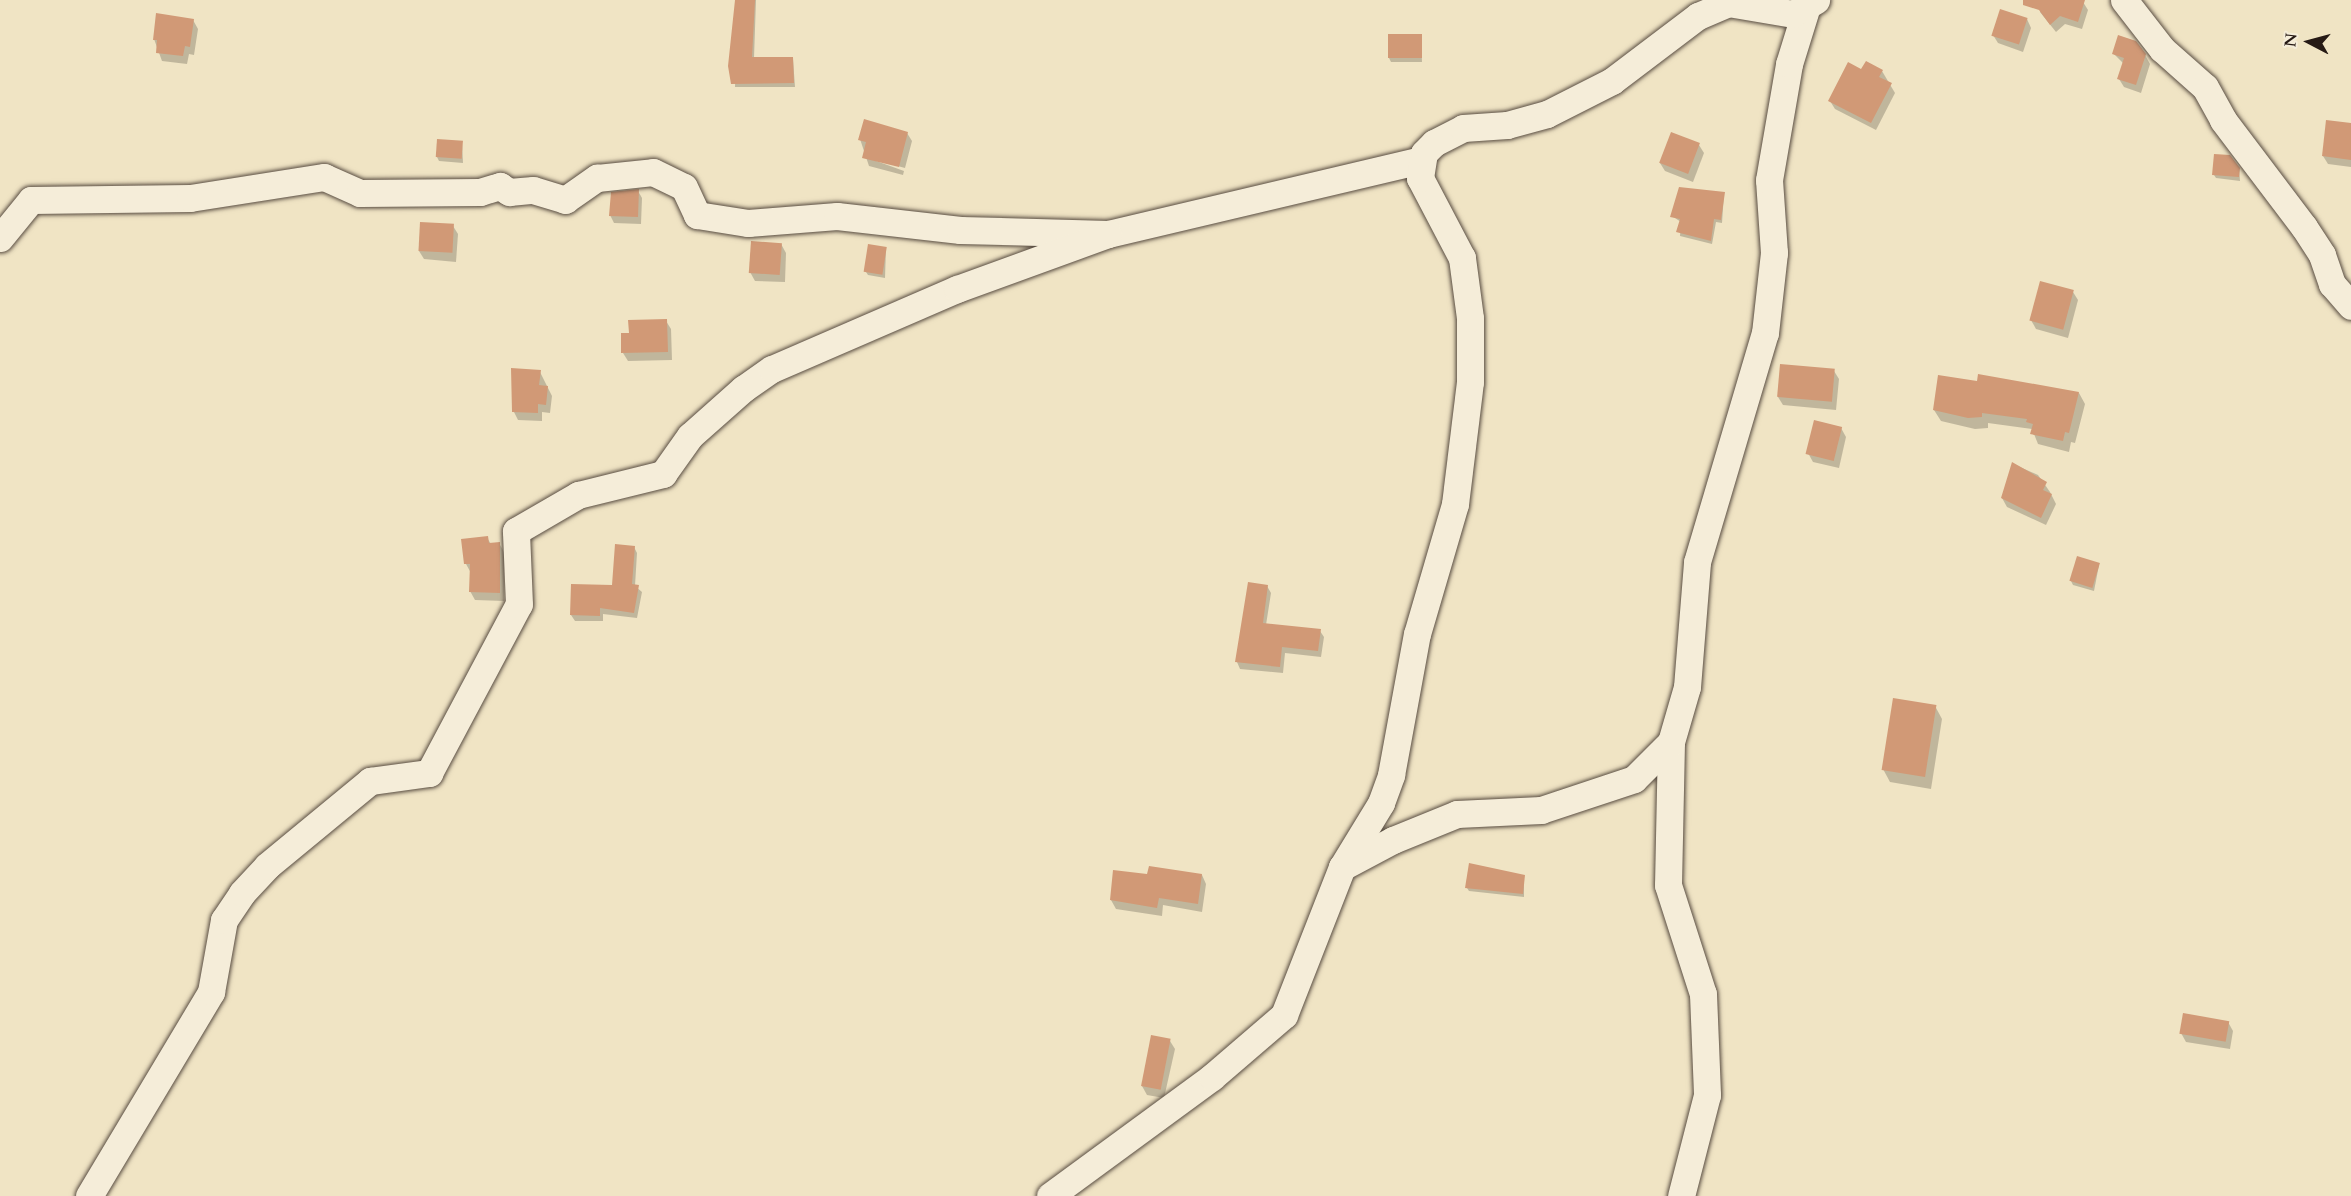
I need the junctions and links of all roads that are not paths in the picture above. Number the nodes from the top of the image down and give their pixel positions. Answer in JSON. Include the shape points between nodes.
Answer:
{"nodes":[{"id":1,"x":2124,"y":0,"type":"edge"},
{"id":2,"x":1811,"y":3,"type":"edge"},
{"id":3,"x":1421,"y":160,"type":"junction"},
{"id":4,"x":1108,"y":234,"type":"junction"},
{"id":5,"x":0,"y":238,"type":"edge"},
{"id":6,"x":2351,"y":306,"type":"edge"},
{"id":7,"x":1671,"y":742,"type":"junction"},
{"id":8,"x":1342,"y":867,"type":"junction"},
{"id":9,"x":89,"y":1196,"type":"edge"},
{"id":10,"x":1050,"y":1196,"type":"edge"},
{"id":11,"x":1681,"y":1196,"type":"edge"}],
"edges":[{"from":1,"to":6,"type":"street","via":[[2162,49],[2205,87],[2223,120],[2304,227],[2322,255],[2332,284]]},
{"from":2,"to":3,"type":"street","via":[[1793,14],[1728,3],[1698,16],[1612,81],[1547,114],[1507,125],[1463,128],[1434,142]]},
{"from":2,"to":7,"type":"street","via":[[1789,64],[1769,180],[1774,253],[1765,333],[1697,562],[1687,687]]},
{"from":3,"to":4,"type":"street"},
{"from":3,"to":8,"type":"street","via":[[1420,178],[1453,234],[1467,285],[1470,382],[1461,466],[1449,530],[1417,634],[1391,775],[1382,803]]},
{"from":4,"to":5,"type":"street","via":[[960,230],[837,216],[748,223],[697,215],[684,187],[653,172],[597,178],[565,200],[533,190],[509,192],[500,186],[480,192],[360,193],[324,177],[190,198],[31,200]]},
{"from":4,"to":9,"type":"street","via":[[936,297],[772,369],[690,436],[663,474],[578,495],[516,531],[519,604],[429,773],[370,781],[267,866],[242,893],[224,921],[211,992]]},
{"from":7,"to":8,"type":"street","via":[[1634,779],[1541,810],[1456,814]]},
{"from":7,"to":11,"type":"street","via":[[1668,885],[1703,994],[1707,1095]]},
{"from":8,"to":10,"type":"street","via":[[1317,924],[1293,998],[1270,1030]]}]}
